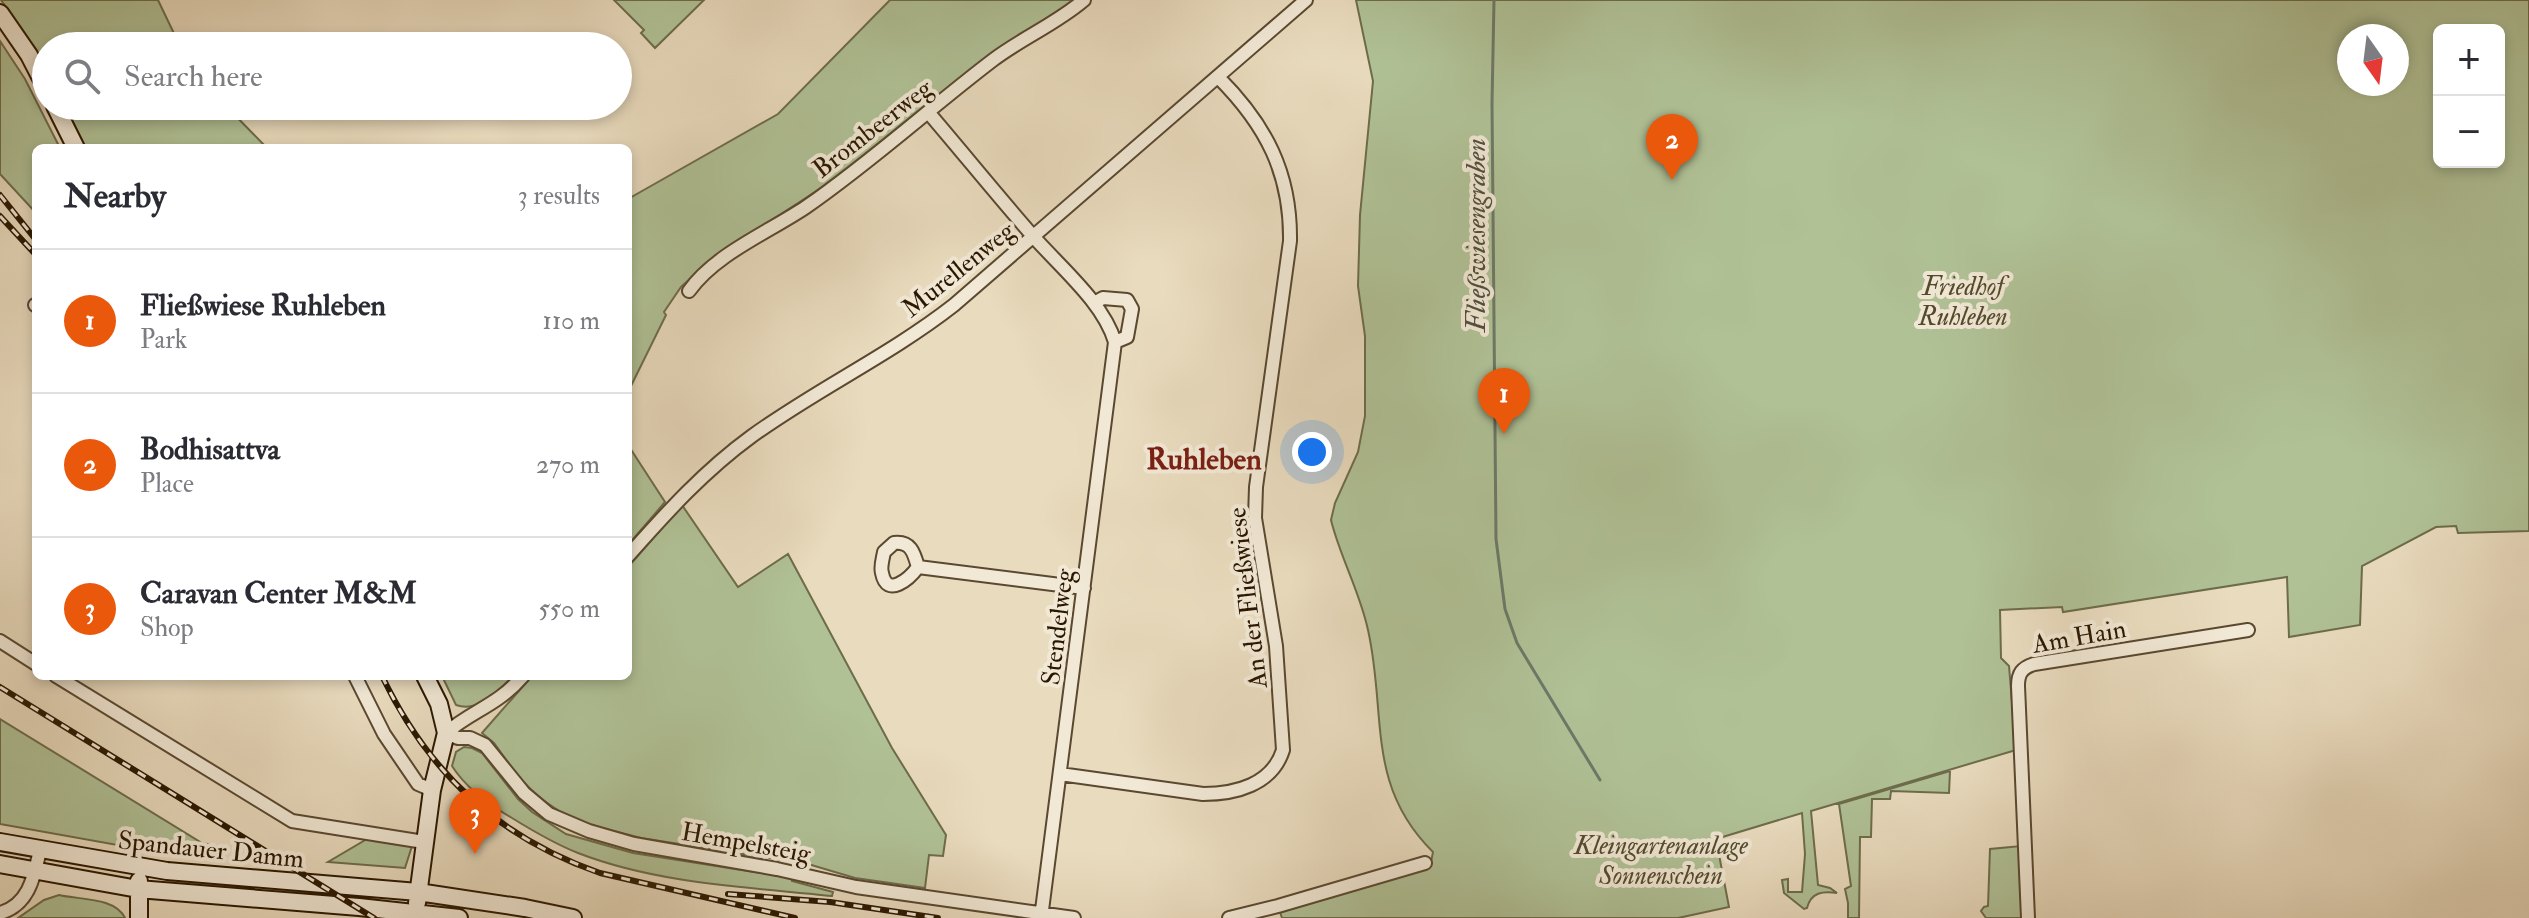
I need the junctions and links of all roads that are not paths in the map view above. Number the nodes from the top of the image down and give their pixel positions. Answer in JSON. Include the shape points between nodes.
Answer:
{"nodes":[{"id":1,"x":1084,"y":0,"type":"edge"},
{"id":2,"x":1306,"y":0,"type":"edge"},
{"id":3,"x":0,"y":13,"type":"edge"},
{"id":4,"x":32,"y":61,"type":"edge"},
{"id":5,"x":1218,"y":77,"type":"junction"},
{"id":6,"x":928,"y":112,"type":"junction"},
{"id":7,"x":62,"y":120,"type":"edge"},
{"id":8,"x":74,"y":144,"type":"edge"},
{"id":9,"x":1033,"y":236,"type":"junction"},
{"id":10,"x":689,"y":291,"type":"dead end"},
{"id":11,"x":1094,"y":303,"type":"junction"},
{"id":12,"x":1115,"y":342,"type":"junction"},
{"id":13,"x":632,"y":552,"type":"edge"},
{"id":14,"x":918,"y":567,"type":"dead end"},
{"id":15,"x":1084,"y":588,"type":"junction"},
{"id":16,"x":2248,"y":630,"type":"dead end"},
{"id":17,"x":0,"y":641,"type":"edge"},
{"id":18,"x":32,"y":661,"type":"edge"},
{"id":19,"x":63,"y":680,"type":"edge"},
{"id":20,"x":357,"y":680,"type":"edge"},
{"id":21,"x":427,"y":680,"type":"edge"},
{"id":22,"x":519,"y":680,"type":"edge"},
{"id":23,"x":446,"y":733,"type":"junction"},
{"id":24,"x":1060,"y":774,"type":"junction"},
{"id":25,"x":432,"y":790,"type":"junction"},
{"id":26,"x":0,"y":842,"type":"edge"},
{"id":27,"x":424,"y":842,"type":"junction"},
{"id":28,"x":40,"y":850,"type":"junction"},
{"id":29,"x":1425,"y":863,"type":"dead end"},
{"id":30,"x":0,"y":864,"type":"edge"},
{"id":31,"x":140,"y":868,"type":"junction"},
{"id":32,"x":35,"y":871,"type":"junction"},
{"id":33,"x":138,"y":889,"type":"junction"},
{"id":34,"x":418,"y":892,"type":"junction"},
{"id":35,"x":416,"y":912,"type":"junction"},
{"id":36,"x":0,"y":913,"type":"edge"},
{"id":37,"x":1041,"y":916,"type":"edge"},
{"id":38,"x":139,"y":918,"type":"edge"},
{"id":39,"x":459,"y":918,"type":"edge"},
{"id":40,"x":573,"y":918,"type":"edge"},
{"id":41,"x":1074,"y":918,"type":"edge"},
{"id":42,"x":1229,"y":918,"type":"edge"},
{"id":43,"x":2028,"y":918,"type":"edge"}],
"edges":[{"from":1,"to":6,"type":"street","name":"Brombeerweg"},
{"from":2,"to":5,"type":"street","name":"Murellenweg"},
{"from":3,"to":4,"type":"main road"},
{"from":5,"to":9,"type":"street","name":"Murellenweg"},
{"from":5,"to":24,"type":"street","name":"An der Fließwiese","via":[[1271,148],[1290,219],[1255,518],[1276,646],[1283,750],[1261,780],[1227,793]]},
{"from":6,"to":9,"type":"street"},
{"from":6,"to":10,"type":"street","name":"Brombeerweg","via":[[826,193],[697,279]]},
{"from":7,"to":8,"type":"main road"},
{"from":9,"to":11,"type":"street"},
{"from":9,"to":13,"type":"street","name":"Murellenweg","via":[[932,322],[723,458]]},
{"from":11,"to":12,"type":"street"},
{"from":11,"to":12,"type":"street","name":"Stendelweg","via":[[1103,298],[1127,300],[1132,309],[1127,337]]},
{"from":12,"to":15,"type":"street","name":"Stendelweg"},
{"from":14,"to":15,"type":"street"},
{"from":15,"to":24,"type":"street","name":"Stendelweg"},
{"from":16,"to":43,"type":"street","name":"Am Hain","via":[[2022,669],[2018,678]]},
{"from":17,"to":18,"type":"street"},
{"from":19,"to":27,"type":"street","via":[[292,821]]},
{"from":20,"to":25,"type":"street","via":[[384,734],[418,784]]},
{"from":21,"to":23,"type":"main road"},
{"from":22,"to":23,"type":"street","via":[[495,703]]},
{"from":23,"to":25,"type":"main road"},
{"from":23,"to":37,"type":"street","name":"Hempelsteig","via":[[485,745],[524,793],[549,814],[589,831],[856,887]]},
{"from":24,"to":37,"type":"street","name":"Stendelweg"},
{"from":25,"to":27,"type":"main road"},
{"from":26,"to":28,"type":"main road","name":"Spandauer Damm"},
{"from":27,"to":34,"type":"main road"},
{"from":28,"to":31,"type":"main road","name":"Spandauer Damm"},
{"from":28,"to":32,"type":"street"},
{"from":29,"to":42,"type":"street"},
{"from":30,"to":32,"type":"main road","name":"Spandauer Damm"},
{"from":31,"to":33,"type":"main road"},
{"from":31,"to":34,"type":"main road","name":"Spandauer Damm"},
{"from":32,"to":33,"type":"main road","name":"Spandauer Damm"},
{"from":32,"to":36,"type":"street","via":[[23,901]]},
{"from":33,"to":35,"type":"main road","name":"Spandauer Damm"},
{"from":33,"to":38,"type":"main road"},
{"from":34,"to":35,"type":"main road"},
{"from":34,"to":40,"type":"main road","name":"Spandauer Damm"},
{"from":35,"to":39,"type":"main road","name":"Spandauer Damm"},
{"from":37,"to":41,"type":"street","name":"Hempelsteig"}]}
